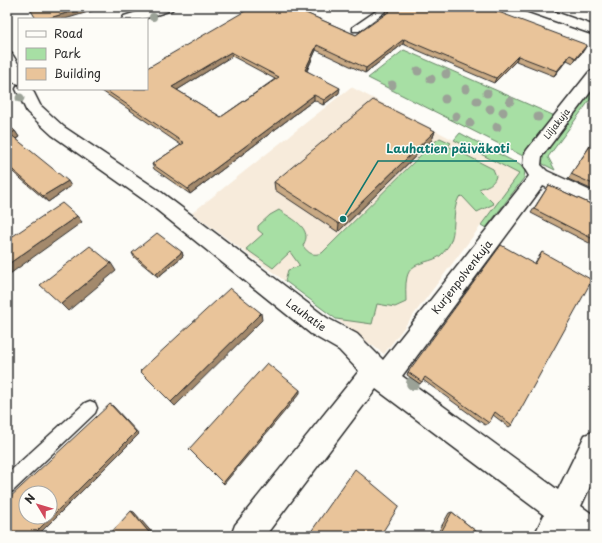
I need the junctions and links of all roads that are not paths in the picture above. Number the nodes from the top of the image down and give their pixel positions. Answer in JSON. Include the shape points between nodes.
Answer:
{"nodes":[{"id":1,"x":167,"y":7,"type":"edge"},
{"id":2,"x":387,"y":7,"type":"edge"},
{"id":3,"x":528,"y":7,"type":"edge"},
{"id":4,"x":132,"y":18,"type":"edge"},
{"id":5,"x":356,"y":29,"type":"dead end"},
{"id":6,"x":595,"y":31,"type":"edge"},
{"id":7,"x":18,"y":53,"type":"edge"},
{"id":8,"x":7,"y":57,"type":"edge"},
{"id":9,"x":595,"y":75,"type":"edge"},
{"id":10,"x":18,"y":78,"type":"edge"},
{"id":11,"x":24,"y":90,"type":"edge"},
{"id":12,"x":540,"y":176,"type":"junction"},
{"id":13,"x":595,"y":202,"type":"edge"},
{"id":14,"x":380,"y":375,"type":"junction"},
{"id":15,"x":90,"y":408,"type":"dead end"},
{"id":16,"x":595,"y":445,"type":"edge"},
{"id":17,"x":7,"y":485,"type":"edge"},
{"id":18,"x":563,"y":511,"type":"junction"},
{"id":19,"x":246,"y":536,"type":"edge"},
{"id":20,"x":548,"y":536,"type":"edge"},
{"id":21,"x":595,"y":536,"type":"edge"}],
"edges":[{"from":1,"to":4,"type":"street"},
{"from":2,"to":5,"type":"lane"},
{"from":3,"to":6,"type":"street"},
{"from":7,"to":8,"type":"street"},
{"from":8,"to":10,"type":"street"},
{"from":9,"to":12,"type":"street","name":"Liljakuja","via":[[533,155],[532,166]]},
{"from":11,"to":14,"type":"street","name":"Lauhatie","via":[[33,108],[71,142],[145,190],[320,326],[348,342]]},
{"from":12,"to":13,"type":"street"},
{"from":12,"to":14,"type":"street","name":"Kurjenpolvenkuja"},
{"from":14,"to":18,"type":"street","name":"Lauhatie"},
{"from":14,"to":19,"type":"street","name":"Kurjenpolvenkuja"},
{"from":15,"to":17,"type":"lane"},
{"from":16,"to":18,"type":"street"},
{"from":18,"to":20,"type":"street"},
{"from":18,"to":21,"type":"street","name":"Lauhatie"}]}
